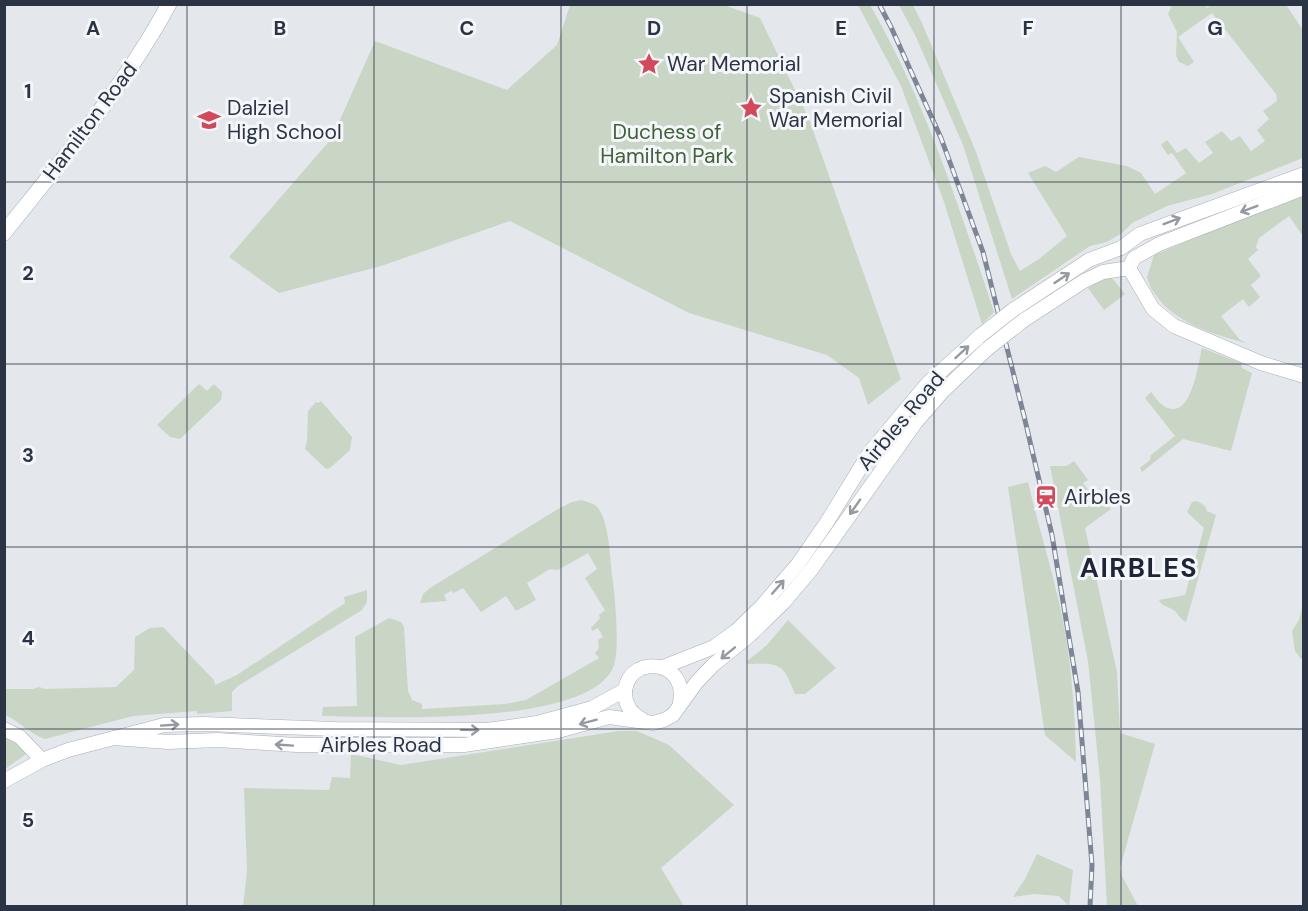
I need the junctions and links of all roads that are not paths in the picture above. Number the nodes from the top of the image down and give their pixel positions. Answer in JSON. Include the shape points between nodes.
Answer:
{"nodes":[{"id":1,"x":168,"y":4,"type":"edge"},
{"id":2,"x":1304,"y":174,"type":"edge"},
{"id":3,"x":1304,"y":188,"type":"edge"},
{"id":4,"x":4,"y":233,"type":"edge"},
{"id":5,"x":1118,"y":249,"type":"junction"},
{"id":6,"x":1127,"y":265,"type":"junction"},
{"id":7,"x":1018,"y":315,"type":"junction"},
{"id":8,"x":1304,"y":376,"type":"edge"},
{"id":9,"x":663,"y":667,"type":"junction"},
{"id":10,"x":625,"y":690,"type":"junction"},
{"id":11,"x":680,"y":703,"type":"junction"},
{"id":12,"x":645,"y":721,"type":"junction"},
{"id":13,"x":4,"y":729,"type":"edge"},
{"id":14,"x":113,"y":738,"type":"junction"},
{"id":15,"x":42,"y":760,"type":"junction"},
{"id":16,"x":4,"y":781,"type":"edge"}],
"edges":[{"from":1,"to":4,"type":"main road","name":"Hamilton Road","via":[[106,102]]},
{"from":5,"to":2,"type":"main road","name":"Airbles Road","one_way":true,"via":[[1169,222]]},
{"from":3,"to":6,"type":"main road","name":"Airbles Road","one_way":true,"via":[[1159,244]]},
{"from":5,"to":6,"type":"main road","via":[[1130,250]]},
{"from":5,"to":6,"type":"main road","via":[[1111,256],[1116,268]]},
{"from":7,"to":5,"type":"main road","name":"Airbles Road","one_way":true,"via":[[1089,260]]},
{"from":6,"to":7,"type":"main road","name":"Airbles Road","via":[[1103,272]]},
{"from":6,"to":8,"type":"main road","via":[[1153,309],[1174,326],[1261,363]]},
{"from":9,"to":7,"type":"main road","name":"Airbles Road","one_way":true,"bridge":true,"via":[[714,647],[761,607],[816,539],[870,452],[928,383],[981,335]]},
{"from":7,"to":11,"type":"main road","name":"Airbles Road","one_way":true,"bridge":true,"via":[[916,422],[784,602],[713,665]]},
{"from":9,"to":10,"type":"main road","name":"Airbles Road","via":[[639,669]]},
{"from":9,"to":11,"type":"main road","via":[[679,681]]},
{"from":10,"to":12,"type":"main road","via":[[629,709]]},
{"from":14,"to":10,"type":"main road","name":"Airbles Road","one_way":true,"via":[[164,725],[194,724],[488,730],[537,723],[592,708]]},
{"from":11,"to":12,"type":"main road","name":"Airbles Road","via":[[673,715],[664,720]]},
{"from":12,"to":14,"type":"main road","name":"Airbles Road","one_way":true,"via":[[609,717],[558,731],[464,745],[296,745]]},
{"from":13,"to":15,"type":"main road","via":[[20,737]]},
{"from":14,"to":15,"type":"main road","name":"Airbles Road"},
{"from":15,"to":16,"type":"main road","name":"Airbles Road"}]}
